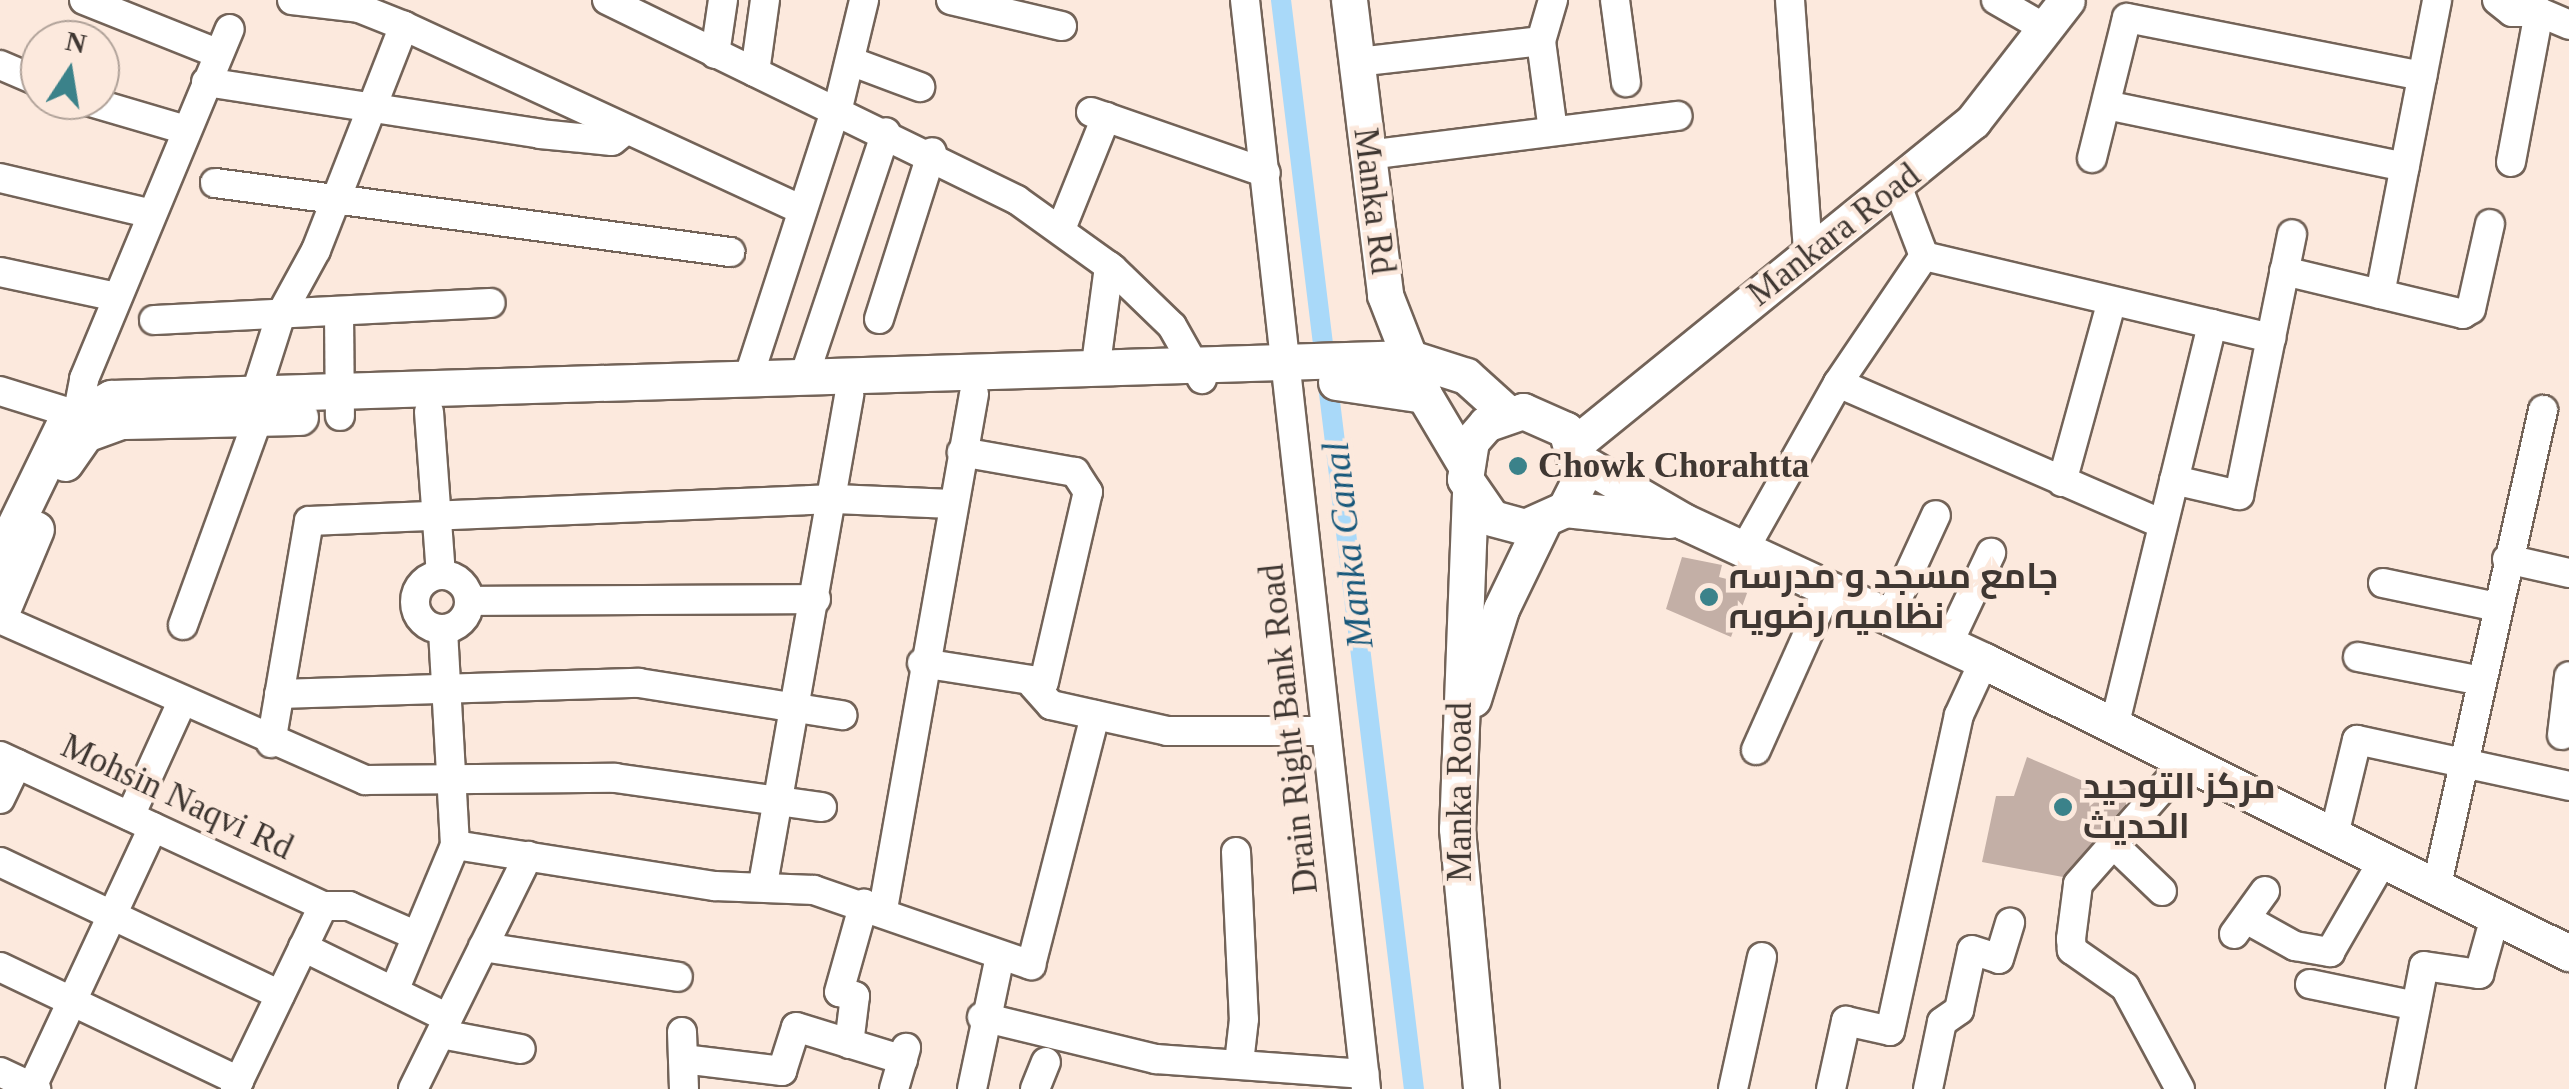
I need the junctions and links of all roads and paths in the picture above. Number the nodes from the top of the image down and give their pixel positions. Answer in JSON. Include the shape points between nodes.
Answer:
{"nodes":[{"id":1,"x":84,"y":0,"type":"edge"},
{"id":2,"x":292,"y":0,"type":"edge"},
{"id":3,"x":607,"y":0,"type":"edge"},
{"id":4,"x":723,"y":0,"type":"edge"},
{"id":5,"x":765,"y":0,"type":"edge"},
{"id":6,"x":864,"y":0,"type":"edge"},
{"id":7,"x":952,"y":0,"type":"edge"},
{"id":8,"x":1245,"y":0,"type":"edge"},
{"id":9,"x":1349,"y":0,"type":"edge"},
{"id":10,"x":1554,"y":0,"type":"edge"},
{"id":11,"x":1615,"y":0,"type":"edge"},
{"id":12,"x":1790,"y":0,"type":"edge"},
{"id":13,"x":1996,"y":0,"type":"edge"},
{"id":14,"x":2437,"y":0,"type":"edge"},
{"id":15,"x":2497,"y":0,"type":"edge"},
{"id":16,"x":641,"y":9,"type":"edge"},
{"id":17,"x":2539,"y":12,"type":"junction"},
{"id":18,"x":2058,"y":15,"type":"edge"},
{"id":19,"x":404,"y":26,"type":"junction"},
{"id":20,"x":1062,"y":26,"type":"dead end"},
{"id":21,"x":2569,"y":26,"type":"edge"},
{"id":22,"x":1542,"y":42,"type":"junction"},
{"id":23,"x":715,"y":54,"type":"junction"},
{"id":24,"x":850,"y":61,"type":"junction"},
{"id":25,"x":1357,"y":62,"type":"junction"},
{"id":26,"x":754,"y":72,"type":"junction"},
{"id":27,"x":2422,"y":76,"type":"junction"},
{"id":28,"x":206,"y":82,"type":"junction"},
{"id":29,"x":1626,"y":82,"type":"dead end"},
{"id":30,"x":920,"y":87,"type":"dead end"},
{"id":31,"x":2106,"y":104,"type":"junction"},
{"id":32,"x":370,"y":109,"type":"junction"},
{"id":33,"x":120,"y":111,"type":"edge"},
{"id":34,"x":836,"y":111,"type":"junction"},
{"id":35,"x":1678,"y":116,"type":"dead end"},
{"id":36,"x":186,"y":130,"type":"junction"},
{"id":37,"x":1553,"y":131,"type":"junction"},
{"id":38,"x":886,"y":132,"type":"junction"},
{"id":39,"x":622,"y":133,"type":"junction"},
{"id":40,"x":932,"y":152,"type":"junction"},
{"id":41,"x":1368,"y":155,"type":"junction"},
{"id":42,"x":2092,"y":158,"type":"dead end"},
{"id":43,"x":2510,"y":162,"type":"dead end"},
{"id":44,"x":2405,"y":168,"type":"junction"},
{"id":45,"x":1266,"y":173,"type":"junction"},
{"id":46,"x":0,"y":178,"type":"edge"},
{"id":47,"x":215,"y":183,"type":"dead end"},
{"id":48,"x":1898,"y":188,"type":"junction"},
{"id":49,"x":336,"y":199,"type":"junction"},
{"id":50,"x":802,"y":210,"type":"junction"},
{"id":51,"x":152,"y":214,"type":"junction"},
{"id":52,"x":2490,"y":224,"type":"dead end"},
{"id":53,"x":1061,"y":229,"type":"junction"},
{"id":54,"x":2292,"y":234,"type":"dead end"},
{"id":55,"x":730,"y":252,"type":"dead end"},
{"id":56,"x":1808,"y":253,"type":"junction"},
{"id":57,"x":1924,"y":256,"type":"junction"},
{"id":58,"x":1109,"y":266,"type":"junction"},
{"id":59,"x":2284,"y":271,"type":"junction"},
{"id":60,"x":0,"y":272,"type":"edge"},
{"id":61,"x":2380,"y":294,"type":"junction"},
{"id":62,"x":118,"y":297,"type":"junction"},
{"id":63,"x":491,"y":303,"type":"dead end"},
{"id":64,"x":2111,"y":304,"type":"junction"},
{"id":65,"x":339,"y":311,"type":"junction"},
{"id":66,"x":280,"y":314,"type":"junction"},
{"id":67,"x":879,"y":319,"type":"dead end"},
{"id":68,"x":154,"y":320,"type":"dead end"},
{"id":69,"x":2212,"y":324,"type":"junction"},
{"id":70,"x":2270,"y":338,"type":"junction"},
{"id":71,"x":1410,"y":358,"type":"junction"},
{"id":72,"x":1096,"y":364,"type":"junction"},
{"id":73,"x":1196,"y":370,"type":"junction"},
{"id":74,"x":1372,"y":370,"type":"junction"},
{"id":75,"x":1299,"y":372,"type":"junction"},
{"id":76,"x":804,"y":376,"type":"junction"},
{"id":77,"x":748,"y":379,"type":"junction"},
{"id":78,"x":1838,"y":382,"type":"junction"},
{"id":79,"x":0,"y":390,"type":"edge"},
{"id":80,"x":849,"y":394,"type":"junction"},
{"id":81,"x":974,"y":394,"type":"junction"},
{"id":82,"x":1424,"y":394,"type":"junction"},
{"id":83,"x":340,"y":405,"type":"junction"},
{"id":84,"x":2543,"y":410,"type":"dead end"},
{"id":85,"x":253,"y":411,"type":"junction"},
{"id":86,"x":76,"y":412,"type":"junction"},
{"id":87,"x":428,"y":412,"type":"junction"},
{"id":88,"x":1506,"y":413,"type":"junction"},
{"id":89,"x":962,"y":452,"type":"junction"},
{"id":90,"x":1578,"y":453,"type":"junction"},
{"id":91,"x":1467,"y":478,"type":"junction"},
{"id":92,"x":2174,"y":480,"type":"junction"},
{"id":93,"x":2062,"y":482,"type":"junction"},
{"id":94,"x":835,"y":499,"type":"junction"},
{"id":95,"x":952,"y":504,"type":"junction"},
{"id":96,"x":436,"y":515,"type":"junction"},
{"id":97,"x":1936,"y":515,"type":"dead end"},
{"id":98,"x":1553,"y":516,"type":"junction"},
{"id":99,"x":1684,"y":522,"type":"junction"},
{"id":100,"x":2163,"y":524,"type":"junction"},
{"id":101,"x":1744,"y":550,"type":"junction"},
{"id":102,"x":1991,"y":554,"type":"dead end"},
{"id":103,"x":0,"y":556,"type":"edge"},
{"id":104,"x":2508,"y":559,"type":"junction"},
{"id":105,"x":2569,"y":573,"type":"edge"},
{"id":106,"x":440,"y":575,"type":"junction"},
{"id":107,"x":2384,"y":583,"type":"dead end"},
{"id":108,"x":1828,"y":589,"type":"junction"},
{"id":109,"x":816,"y":599,"type":"junction"},
{"id":110,"x":469,"y":601,"type":"junction"},
{"id":111,"x":2498,"y":607,"type":"junction"},
{"id":112,"x":0,"y":617,"type":"edge"},
{"id":113,"x":1888,"y":617,"type":"junction"},
{"id":114,"x":183,"y":625,"type":"dead end"},
{"id":115,"x":443,"y":630,"type":"junction"},
{"id":116,"x":1948,"y":644,"type":"junction"},
{"id":117,"x":2358,"y":657,"type":"dead end"},
{"id":118,"x":1984,"y":661,"type":"junction"},
{"id":119,"x":922,"y":663,"type":"junction"},
{"id":120,"x":2569,"y":676,"type":"edge"},
{"id":121,"x":2482,"y":681,"type":"junction"},
{"id":122,"x":1033,"y":685,"type":"junction"},
{"id":123,"x":444,"y":690,"type":"junction"},
{"id":124,"x":279,"y":694,"type":"junction"},
{"id":125,"x":182,"y":702,"type":"junction"},
{"id":126,"x":795,"y":705,"type":"junction"},
{"id":127,"x":842,"y":714,"type":"dead end"},
{"id":128,"x":1095,"y":715,"type":"junction"},
{"id":129,"x":2114,"y":727,"type":"junction"},
{"id":130,"x":1326,"y":731,"type":"junction"},
{"id":131,"x":2562,"y":735,"type":"dead end"},
{"id":132,"x":271,"y":742,"type":"junction"},
{"id":133,"x":1756,"y":750,"type":"dead end"},
{"id":134,"x":1459,"y":753,"type":"junction"},
{"id":135,"x":8,"y":760,"type":"edge"},
{"id":136,"x":2462,"y":763,"type":"junction"},
{"id":137,"x":2183,"y":765,"type":"junction"},
{"id":138,"x":450,"y":776,"type":"junction"},
{"id":139,"x":2569,"y":786,"type":"edge"},
{"id":140,"x":778,"y":796,"type":"junction"},
{"id":141,"x":0,"y":799,"type":"edge"},
{"id":142,"x":822,"y":806,"type":"dead end"},
{"id":143,"x":142,"y":822,"type":"junction"},
{"id":144,"x":2333,"y":839,"type":"junction"},
{"id":145,"x":455,"y":845,"type":"junction"},
{"id":146,"x":2114,"y":846,"type":"junction"},
{"id":147,"x":1236,"y":852,"type":"dead end"},
{"id":148,"x":528,"y":856,"type":"junction"},
{"id":149,"x":0,"y":862,"type":"edge"},
{"id":150,"x":2382,"y":862,"type":"junction"},
{"id":151,"x":763,"y":884,"type":"junction"},
{"id":152,"x":2436,"y":889,"type":"junction"},
{"id":153,"x":2162,"y":891,"type":"dead end"},
{"id":154,"x":2265,"y":891,"type":"dead end"},
{"id":155,"x":323,"y":906,"type":"junction"},
{"id":156,"x":874,"y":906,"type":"junction"},
{"id":157,"x":112,"y":915,"type":"junction"},
{"id":158,"x":2495,"y":918,"type":"junction"},
{"id":159,"x":2010,"y":923,"type":"dead end"},
{"id":160,"x":417,"y":936,"type":"junction"},
{"id":161,"x":303,"y":947,"type":"junction"},
{"id":162,"x":483,"y":947,"type":"junction"},
{"id":163,"x":2569,"y":953,"type":"edge"},
{"id":164,"x":1000,"y":956,"type":"junction"},
{"id":165,"x":1762,"y":957,"type":"dead end"},
{"id":166,"x":0,"y":967,"type":"edge"},
{"id":167,"x":678,"y":977,"type":"dead end"},
{"id":168,"x":2310,"y":984,"type":"dead end"},
{"id":169,"x":394,"y":991,"type":"junction"},
{"id":170,"x":280,"y":995,"type":"junction"},
{"id":171,"x":72,"y":1001,"type":"junction"},
{"id":172,"x":2416,"y":1006,"type":"junction"},
{"id":173,"x":982,"y":1017,"type":"junction"},
{"id":174,"x":444,"y":1026,"type":"junction"},
{"id":175,"x":848,"y":1044,"type":"junction"},
{"id":176,"x":521,"y":1049,"type":"dead end"},
{"id":177,"x":1194,"y":1061,"type":"junction"},
{"id":178,"x":1046,"y":1062,"type":"dead end"},
{"id":179,"x":1239,"y":1063,"type":"junction"},
{"id":180,"x":0,"y":1072,"type":"edge"},
{"id":181,"x":1365,"y":1081,"type":"edge"},
{"id":182,"x":237,"y":1085,"type":"edge"},
{"id":183,"x":33,"y":1088,"type":"edge"},
{"id":184,"x":413,"y":1089,"type":"edge"},
{"id":185,"x":684,"y":1089,"type":"edge"},
{"id":186,"x":894,"y":1089,"type":"edge"},
{"id":187,"x":972,"y":1089,"type":"edge"},
{"id":188,"x":1035,"y":1089,"type":"edge"},
{"id":189,"x":1187,"y":1089,"type":"edge"},
{"id":190,"x":1481,"y":1089,"type":"edge"},
{"id":191,"x":1733,"y":1089,"type":"edge"},
{"id":192,"x":1832,"y":1089,"type":"edge"},
{"id":193,"x":1928,"y":1089,"type":"edge"},
{"id":194,"x":2180,"y":1089,"type":"edge"},
{"id":195,"x":2400,"y":1089,"type":"edge"}],
"edges":[{"from":1,"to":28,"type":"street","via":[[224,42]]},
{"from":2,"to":19,"type":"street","via":[[359,8]]},
{"from":3,"to":16,"type":"street"},
{"from":4,"to":23,"type":"street"},
{"from":5,"to":26,"type":"street"},
{"from":6,"to":24,"type":"street"},
{"from":7,"to":20,"type":"street"},
{"from":8,"to":45,"type":"street","name":"Drain Right Bank Road"},
{"from":9,"to":25,"type":"main road","name":"Manka Rd"},
{"from":10,"to":22,"type":"street"},
{"from":11,"to":29,"type":"street"},
{"from":12,"to":56,"type":"street"},
{"from":13,"to":18,"type":"street"},
{"from":14,"to":27,"type":"street"},
{"from":15,"to":17,"type":"street","via":[[2512,12]]},
{"from":16,"to":23,"type":"street"},
{"from":17,"to":21,"type":"street"},
{"from":17,"to":43,"type":"street"},
{"from":18,"to":48,"type":"main road","name":"Mankara Road","via":[[1973,121]]},
{"from":19,"to":32,"type":"street"},
{"from":19,"to":39,"type":"street"},
{"from":22,"to":25,"type":"street"},
{"from":22,"to":37,"type":"street"},
{"from":23,"to":26,"type":"street"},
{"from":24,"to":30,"type":"street"},
{"from":24,"to":34,"type":"street"},
{"from":25,"to":41,"type":"main road","name":"Manka Rd"},
{"from":26,"to":34,"type":"street"},
{"from":27,"to":31,"type":"street","via":[[2127,18]]},
{"from":27,"to":44,"type":"street"},
{"from":28,"to":32,"type":"street"},
{"from":28,"to":36,"type":"street"},
{"from":31,"to":42,"type":"street"},
{"from":31,"to":44,"type":"street"},
{"from":32,"to":39,"type":"street","via":[[612,141]]},
{"from":32,"to":49,"type":"street"},
{"from":33,"to":36,"type":"street"},
{"from":34,"to":38,"type":"street"},
{"from":34,"to":50,"type":"street"},
{"from":35,"to":37,"type":"street"},
{"from":36,"to":51,"type":"street"},
{"from":37,"to":41,"type":"street"},
{"from":38,"to":40,"type":"street"},
{"from":38,"to":76,"type":"street"},
{"from":39,"to":50,"type":"street"},
{"from":40,"to":53,"type":"street"},
{"from":40,"to":67,"type":"street"},
{"from":41,"to":71,"type":"main road","name":"Manka Rd","via":[[1385,294]]},
{"from":44,"to":61,"type":"street"},
{"from":45,"to":53,"type":"street","via":[[1098,114]]},
{"from":45,"to":75,"type":"street","name":"Drain Right Bank Road"},
{"from":46,"to":51,"type":"street"},
{"from":47,"to":49,"type":"street"},
{"from":48,"to":56,"type":"main road","name":"Mankara Road"},
{"from":48,"to":57,"type":"street"},
{"from":49,"to":55,"type":"street"},
{"from":49,"to":66,"type":"street"},
{"from":50,"to":77,"type":"street"},
{"from":51,"to":62,"type":"street"},
{"from":52,"to":61,"type":"street","via":[[2471,309],[2463,314]]},
{"from":53,"to":58,"type":"street"},
{"from":54,"to":59,"type":"street"},
{"from":56,"to":90,"type":"main road","name":"Mankara Road"},
{"from":57,"to":64,"type":"street"},
{"from":57,"to":78,"type":"street"},
{"from":58,"to":72,"type":"street"},
{"from":58,"to":73,"type":"street","via":[[1172,326]]},
{"from":59,"to":61,"type":"street"},
{"from":59,"to":70,"type":"street"},
{"from":60,"to":62,"type":"street"},
{"from":62,"to":86,"type":"street"},
{"from":63,"to":65,"type":"street"},
{"from":64,"to":69,"type":"street"},
{"from":64,"to":93,"type":"street"},
{"from":65,"to":66,"type":"street"},
{"from":65,"to":83,"type":"street"},
{"from":66,"to":68,"type":"street"},
{"from":66,"to":85,"type":"street"},
{"from":69,"to":70,"type":"street"},
{"from":69,"to":92,"type":"street"},
{"from":70,"to":92,"type":"street","via":[[2239,495]]},
{"from":71,"to":74,"type":"main road"},
{"from":71,"to":82,"type":"main road","name":"Manka Rd"},
{"from":71,"to":88,"type":"main road","via":[[1466,376]]},
{"from":72,"to":73,"type":"main road"},
{"from":72,"to":76,"type":"main road"},
{"from":73,"to":75,"type":"main road"},
{"from":73,"to":81,"type":"main road"},
{"from":74,"to":75,"type":"main road"},
{"from":74,"to":82,"type":"main road"},
{"from":75,"to":130,"type":"street","name":"Drain Right Bank Road"},
{"from":76,"to":77,"type":"main road"},
{"from":77,"to":83,"type":"main road"},
{"from":78,"to":93,"type":"street"},
{"from":78,"to":101,"type":"street"},
{"from":79,"to":86,"type":"street"},
{"from":80,"to":81,"type":"main road"},
{"from":80,"to":87,"type":"main road"},
{"from":80,"to":94,"type":"street"},
{"from":81,"to":89,"type":"street"},
{"from":82,"to":91,"type":"main road","name":"Manka Rd"},
{"from":83,"to":85,"type":"main road"},
{"from":83,"to":87,"type":"main road"},
{"from":84,"to":104,"type":"street"},
{"from":85,"to":86,"type":"main road","via":[[111,398]]},
{"from":85,"to":112,"type":"main road","via":[[120,421],[85,434],[62,468]]},
{"from":85,"to":114,"type":"street"},
{"from":86,"to":103,"type":"main road","via":[[54,438]]},
{"from":87,"to":96,"type":"street"},
{"from":88,"to":90,"type":"main road","via":[[1554,420]]},
{"from":88,"to":91,"type":"main road","via":[[1478,432]]},
{"from":89,"to":95,"type":"street"},
{"from":89,"to":122,"type":"street","via":[[1086,480],[1052,672]]},
{"from":90,"to":98,"type":"main road"},
{"from":90,"to":99,"type":"main road"},
{"from":91,"to":98,"type":"main road","via":[[1508,525]]},
{"from":91,"to":134,"type":"main road","name":"Manka Road"},
{"from":92,"to":100,"type":"street"},
{"from":93,"to":100,"type":"street"},
{"from":94,"to":95,"type":"street"},
{"from":94,"to":96,"type":"street"},
{"from":94,"to":109,"type":"street"},
{"from":95,"to":119,"type":"street"},
{"from":96,"to":106,"type":"street"},
{"from":96,"to":124,"type":"street","via":[[309,522]]},
{"from":97,"to":113,"type":"street"},
{"from":98,"to":99,"type":"main road"},
{"from":98,"to":134,"type":"main road","via":[[1502,609]]},
{"from":99,"to":101,"type":"main road"},
{"from":100,"to":129,"type":"street"},
{"from":101,"to":108,"type":"main road"},
{"from":102,"to":116,"type":"street"},
{"from":104,"to":105,"type":"street"},
{"from":104,"to":111,"type":"street"},
{"from":106,"to":110,"type":"street","via":[[457,580]]},
{"from":106,"to":115,"type":"street","via":[[425,581],[414,603],[420,619]]},
{"from":107,"to":111,"type":"street"},
{"from":108,"to":113,"type":"main road"},
{"from":108,"to":133,"type":"street"},
{"from":109,"to":110,"type":"street"},
{"from":109,"to":126,"type":"street"},
{"from":110,"to":115,"type":"street","via":[[459,624]]},
{"from":111,"to":121,"type":"street"},
{"from":112,"to":125,"type":"street"},
{"from":113,"to":116,"type":"main road"},
{"from":115,"to":123,"type":"street"},
{"from":116,"to":118,"type":"main road"},
{"from":117,"to":121,"type":"street"},
{"from":118,"to":129,"type":"main road"},
{"from":118,"to":192,"type":"street","via":[[1959,715],[1890,1031],[1846,1021]]},
{"from":119,"to":122,"type":"street"},
{"from":119,"to":156,"type":"street"},
{"from":120,"to":131,"type":"street"},
{"from":121,"to":136,"type":"street"},
{"from":122,"to":128,"type":"street","via":[[1051,705]]},
{"from":123,"to":124,"type":"street"},
{"from":123,"to":126,"type":"street","via":[[638,683]]},
{"from":123,"to":138,"type":"street"},
{"from":124,"to":132,"type":"street"},
{"from":125,"to":132,"type":"street"},
{"from":125,"to":143,"type":"street"},
{"from":126,"to":127,"type":"street"},
{"from":126,"to":140,"type":"street"},
{"from":128,"to":130,"type":"street","via":[[1167,731]]},
{"from":128,"to":164,"type":"street","via":[[1031,965]]},
{"from":129,"to":137,"type":"main road"},
{"from":130,"to":181,"type":"street","name":"Drain Right Bank Road"},
{"from":132,"to":138,"type":"street","via":[[365,780]]},
{"from":134,"to":190,"type":"main road","name":"Manka Road","via":[[1461,927]]},
{"from":135,"to":141,"type":"street"},
{"from":135,"to":143,"type":"street","name":"Mohsin Naqvi Rd"},
{"from":136,"to":139,"type":"street"},
{"from":136,"to":144,"type":"street","via":[[2357,740]]},
{"from":136,"to":152,"type":"street"},
{"from":137,"to":144,"type":"main road"},
{"from":137,"to":146,"type":"street"},
{"from":138,"to":140,"type":"street","via":[[615,778]]},
{"from":138,"to":145,"type":"street"},
{"from":140,"to":142,"type":"street"},
{"from":140,"to":151,"type":"street"},
{"from":143,"to":155,"type":"street","name":"Mohsin Naqvi Rd"},
{"from":143,"to":157,"type":"street"},
{"from":144,"to":150,"type":"main road"},
{"from":145,"to":148,"type":"street"},
{"from":145,"to":160,"type":"street"},
{"from":146,"to":153,"type":"street"},
{"from":146,"to":194,"type":"street","via":[[2078,884],[2072,950],[2124,986]]},
{"from":147,"to":179,"type":"street","via":[[1244,1020]]},
{"from":148,"to":151,"type":"street","via":[[716,886]]},
{"from":148,"to":162,"type":"street"},
{"from":149,"to":157,"type":"street"},
{"from":150,"to":152,"type":"main road"},
{"from":150,"to":154,"type":"street","via":[[2330,952],[2241,927]]},
{"from":151,"to":156,"type":"street"},
{"from":152,"to":158,"type":"main road"},
{"from":155,"to":160,"type":"street","name":"Mohsin Naqvi Rd","via":[[350,906]]},
{"from":155,"to":161,"type":"street"},
{"from":156,"to":164,"type":"street"},
{"from":156,"to":175,"type":"street","via":[[839,992],[855,996]]},
{"from":157,"to":170,"type":"street"},
{"from":157,"to":171,"type":"street"},
{"from":158,"to":163,"type":"main road"},
{"from":158,"to":172,"type":"street","via":[[2479,974],[2424,966]]},
{"from":159,"to":193,"type":"street","via":[[2000,959],[1972,950],[1959,1010],[1942,1022]]},
{"from":160,"to":169,"type":"street"},
{"from":161,"to":169,"type":"street"},
{"from":161,"to":170,"type":"street"},
{"from":162,"to":167,"type":"street"},
{"from":162,"to":174,"type":"street"},
{"from":164,"to":173,"type":"street"},
{"from":165,"to":191,"type":"street"},
{"from":166,"to":171,"type":"street"},
{"from":168,"to":172,"type":"street"},
{"from":169,"to":174,"type":"street"},
{"from":170,"to":182,"type":"street"},
{"from":171,"to":182,"type":"street"},
{"from":171,"to":183,"type":"street"},
{"from":172,"to":195,"type":"street"},
{"from":173,"to":177,"type":"street"},
{"from":173,"to":187,"type":"street"},
{"from":174,"to":176,"type":"street"},
{"from":174,"to":184,"type":"street"},
{"from":175,"to":185,"type":"street","via":[[796,1027],[782,1070],[683,1046]]},
{"from":175,"to":186,"type":"street","via":[[905,1054]]},
{"from":177,"to":179,"type":"street"},
{"from":177,"to":189,"type":"street"},
{"from":178,"to":188,"type":"street"},
{"from":179,"to":181,"type":"street"},
{"from":180,"to":183,"type":"street"}]}
